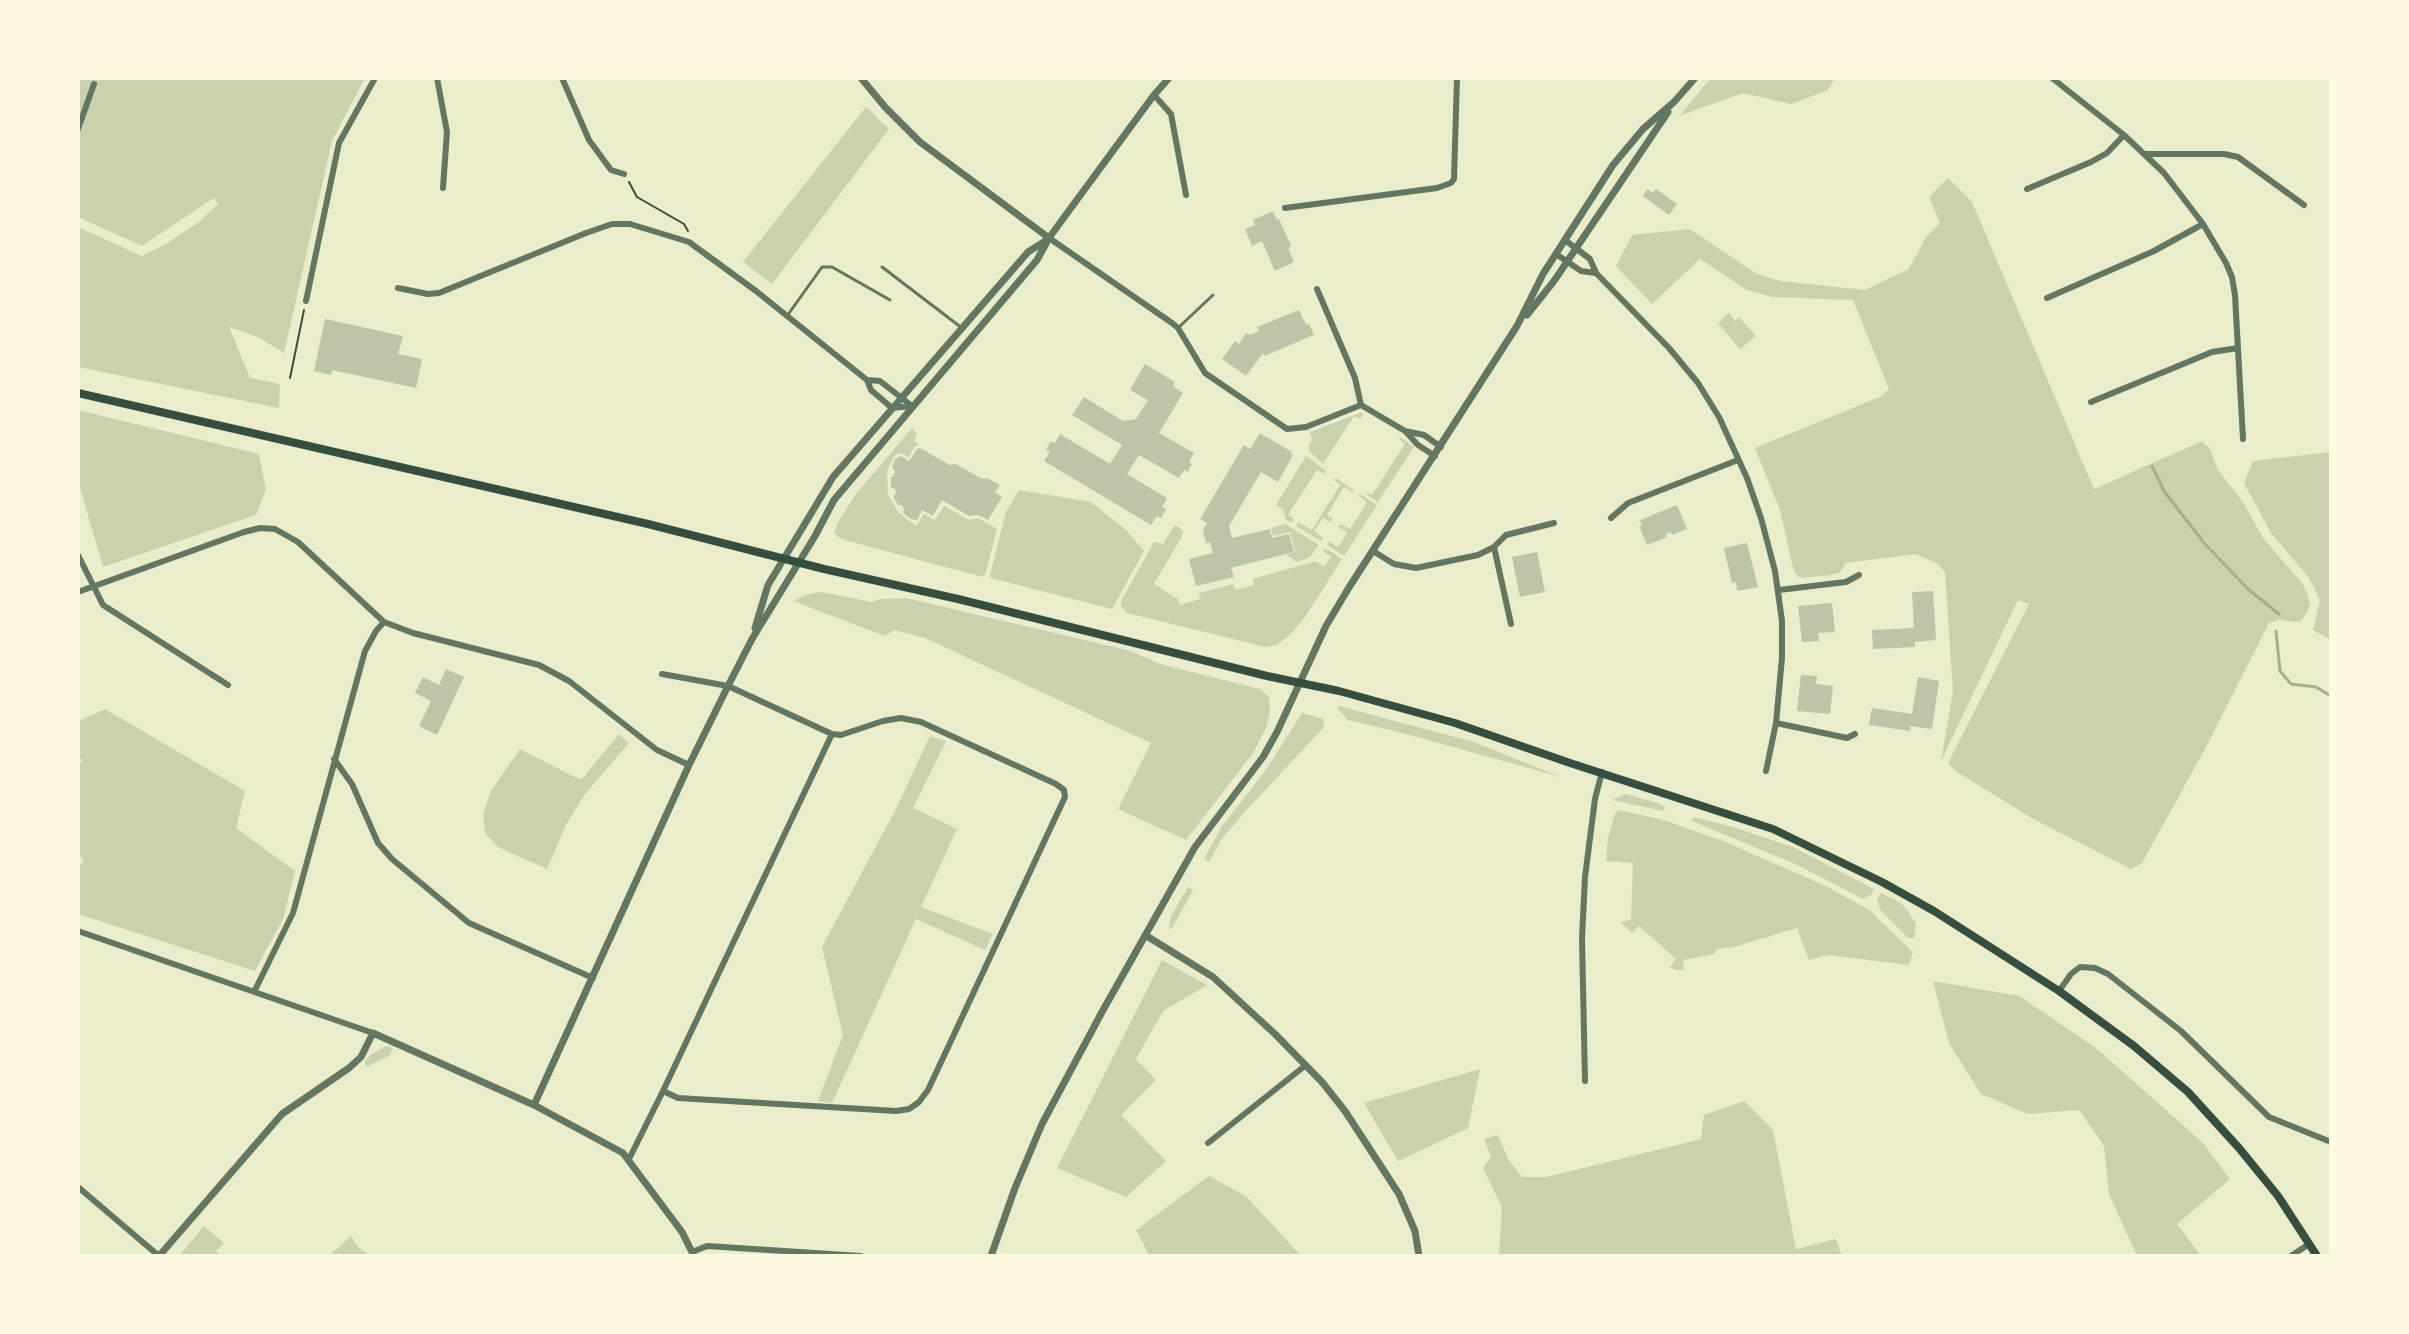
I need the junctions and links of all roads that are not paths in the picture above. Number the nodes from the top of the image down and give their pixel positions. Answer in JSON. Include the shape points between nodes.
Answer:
{"nodes":[{"id":1,"x":375,"y":78,"type":"edge"},
{"id":2,"x":437,"y":78,"type":"edge"},
{"id":3,"x":562,"y":78,"type":"edge"},
{"id":4,"x":861,"y":78,"type":"edge"},
{"id":5,"x":1169,"y":78,"type":"edge"},
{"id":6,"x":1457,"y":78,"type":"edge"},
{"id":7,"x":1695,"y":78,"type":"edge"},
{"id":8,"x":2052,"y":78,"type":"edge"},
{"id":9,"x":94,"y":84,"type":"dead end"},
{"id":10,"x":1154,"y":95,"type":"junction"},
{"id":11,"x":1674,"y":102,"type":"junction"},
{"id":12,"x":78,"y":129,"type":"edge"},
{"id":13,"x":2124,"y":135,"type":"junction"},
{"id":14,"x":2145,"y":154,"type":"junction"},
{"id":15,"x":624,"y":174,"type":"road end"},
{"id":16,"x":443,"y":188,"type":"dead end"},
{"id":17,"x":2027,"y":189,"type":"dead end"},
{"id":18,"x":1186,"y":195,"type":"dead end"},
{"id":19,"x":2304,"y":205,"type":"dead end"},
{"id":20,"x":1285,"y":208,"type":"dead end"},
{"id":21,"x":2203,"y":224,"type":"junction"},
{"id":22,"x":1049,"y":238,"type":"junction"},
{"id":23,"x":1565,"y":240,"type":"junction"},
{"id":24,"x":1576,"y":248,"type":"junction"},
{"id":25,"x":1556,"y":254,"type":"junction"},
{"id":26,"x":1567,"y":261,"type":"junction"},
{"id":27,"x":882,"y":267,"type":"dead end"},
{"id":28,"x":1596,"y":273,"type":"junction"},
{"id":29,"x":398,"y":288,"type":"dead end"},
{"id":30,"x":1317,"y":289,"type":"dead end"},
{"id":31,"x":1213,"y":295,"type":"dead end"},
{"id":32,"x":2047,"y":298,"type":"dead end"},
{"id":33,"x":890,"y":300,"type":"dead end"},
{"id":34,"x":306,"y":301,"type":"road end"},
{"id":35,"x":787,"y":316,"type":"junction"},
{"id":36,"x":1517,"y":326,"type":"junction"},
{"id":37,"x":962,"y":328,"type":"junction"},
{"id":38,"x":1178,"y":328,"type":"junction"},
{"id":39,"x":2238,"y":348,"type":"junction"},
{"id":40,"x":867,"y":380,"type":"junction"},
{"id":41,"x":78,"y":395,"type":"edge"},
{"id":42,"x":902,"y":398,"type":"junction"},
{"id":43,"x":2091,"y":402,"type":"dead end"},
{"id":44,"x":1361,"y":405,"type":"junction"},
{"id":45,"x":912,"y":406,"type":"junction"},
{"id":46,"x":892,"y":408,"type":"junction"},
{"id":47,"x":1405,"y":431,"type":"junction"},
{"id":48,"x":2243,"y":439,"type":"dead end"},
{"id":49,"x":1441,"y":447,"type":"junction"},
{"id":50,"x":1435,"y":456,"type":"junction"},
{"id":51,"x":1738,"y":460,"type":"junction"},
{"id":52,"x":1611,"y":518,"type":"dead end"},
{"id":53,"x":1554,"y":523,"type":"dead end"},
{"id":54,"x":1494,"y":547,"type":"junction"},
{"id":55,"x":1373,"y":551,"type":"junction"},
{"id":56,"x":78,"y":555,"type":"edge"},
{"id":57,"x":784,"y":559,"type":"junction"},
{"id":58,"x":799,"y":562,"type":"junction"},
{"id":59,"x":1859,"y":575,"type":"dead end"},
{"id":60,"x":94,"y":586,"type":"junction"},
{"id":61,"x":1779,"y":590,"type":"junction"},
{"id":62,"x":78,"y":592,"type":"edge"},
{"id":63,"x":384,"y":622,"type":"junction"},
{"id":64,"x":1511,"y":624,"type":"dead end"},
{"id":65,"x":752,"y":639,"type":"junction"},
{"id":66,"x":662,"y":674,"type":"dead end"},
{"id":67,"x":1301,"y":682,"type":"junction"},
{"id":68,"x":228,"y":685,"type":"dead end"},
{"id":69,"x":728,"y":686,"type":"junction"},
{"id":70,"x":1776,"y":723,"type":"junction"},
{"id":71,"x":832,"y":734,"type":"junction"},
{"id":72,"x":1855,"y":734,"type":"dead end"},
{"id":73,"x":334,"y":759,"type":"junction"},
{"id":74,"x":689,"y":765,"type":"junction"},
{"id":75,"x":1766,"y":771,"type":"dead end"},
{"id":76,"x":1602,"y":772,"type":"junction"},
{"id":77,"x":78,"y":931,"type":"edge"},
{"id":78,"x":1145,"y":935,"type":"junction"},
{"id":79,"x":593,"y":978,"type":"junction"},
{"id":80,"x":255,"y":990,"type":"junction"},
{"id":81,"x":2059,"y":991,"type":"junction"},
{"id":82,"x":373,"y":1033,"type":"junction"},
{"id":83,"x":1306,"y":1065,"type":"junction"},
{"id":84,"x":1585,"y":1081,"type":"dead end"},
{"id":85,"x":663,"y":1091,"type":"junction"},
{"id":86,"x":534,"y":1105,"type":"junction"},
{"id":87,"x":2331,"y":1142,"type":"edge"},
{"id":88,"x":1208,"y":1143,"type":"dead end"},
{"id":89,"x":629,"y":1159,"type":"junction"},
{"id":90,"x":78,"y":1187,"type":"edge"},
{"id":91,"x":2309,"y":1244,"type":"junction"},
{"id":92,"x":693,"y":1254,"type":"edge"},
{"id":93,"x":159,"y":1256,"type":"edge"},
{"id":94,"x":861,"y":1256,"type":"edge"},
{"id":95,"x":991,"y":1256,"type":"edge"},
{"id":96,"x":1419,"y":1256,"type":"edge"},
{"id":97,"x":2291,"y":1256,"type":"edge"},
{"id":98,"x":2317,"y":1256,"type":"edge"}],
"edges":[{"from":1,"to":34,"type":"street","via":[[339,143]]},
{"from":2,"to":16,"type":"street","via":[[447,132]]},
{"from":3,"to":15,"type":"street","via":[[589,140],[611,170]]},
{"from":4,"to":22,"type":"street","via":[[920,142]]},
{"from":5,"to":10,"type":"street"},
{"from":6,"to":20,"type":"street","via":[[1451,183]]},
{"from":7,"to":11,"type":"street"},
{"from":8,"to":13,"type":"street"},
{"from":9,"to":12,"type":"street"},
{"from":10,"to":18,"type":"street","via":[[1171,114]]},
{"from":10,"to":22,"type":"street"},
{"from":11,"to":23,"type":"street","via":[[1613,165]]},
{"from":11,"to":24,"type":"street"},
{"from":13,"to":14,"type":"street"},
{"from":13,"to":17,"type":"street","via":[[2091,162]]},
{"from":14,"to":19,"type":"street","via":[[2238,157]]},
{"from":14,"to":21,"type":"street"},
{"from":21,"to":32,"type":"street"},
{"from":21,"to":39,"type":"street","via":[[2232,277]]},
{"from":22,"to":37,"type":"street","via":[[1028,252]]},
{"from":22,"to":38,"type":"street"},
{"from":22,"to":45,"type":"street","via":[[1037,260]]},
{"from":23,"to":24,"type":"street"},
{"from":23,"to":25,"type":"street"},
{"from":24,"to":26,"type":"street"},
{"from":24,"to":28,"type":"street","via":[[1590,259]]},
{"from":25,"to":26,"type":"street"},
{"from":25,"to":36,"type":"street"},
{"from":26,"to":28,"type":"street"},
{"from":26,"to":36,"type":"street"},
{"from":27,"to":37,"type":"lane"},
{"from":28,"to":51,"type":"street","via":[[1698,383]]},
{"from":29,"to":35,"type":"street","via":[[439,293],[586,233],[630,224],[689,242]]},
{"from":30,"to":44,"type":"street"},
{"from":31,"to":38,"type":"lane"},
{"from":33,"to":35,"type":"lane","via":[[832,267],[822,267]]},
{"from":35,"to":40,"type":"street"},
{"from":36,"to":49,"type":"street"},
{"from":37,"to":42,"type":"street"},
{"from":38,"to":44,"type":"street","via":[[1205,373],[1287,429]]},
{"from":39,"to":43,"type":"street","via":[[2212,352]]},
{"from":39,"to":48,"type":"street"},
{"from":40,"to":42,"type":"street","via":[[880,381]]},
{"from":40,"to":46,"type":"street"},
{"from":41,"to":57,"type":"main road"},
{"from":42,"to":45,"type":"street"},
{"from":42,"to":46,"type":"street"},
{"from":44,"to":47,"type":"street"},
{"from":45,"to":46,"type":"street"},
{"from":45,"to":58,"type":"street","via":[[834,500]]},
{"from":46,"to":57,"type":"street","via":[[833,477]]},
{"from":47,"to":49,"type":"street","via":[[1424,435]]},
{"from":47,"to":50,"type":"street"},
{"from":49,"to":50,"type":"street"},
{"from":50,"to":55,"type":"street"},
{"from":51,"to":52,"type":"street","via":[[1628,503]]},
{"from":51,"to":61,"type":"street","via":[[1761,518]]},
{"from":53,"to":54,"type":"street","via":[[1506,535]]},
{"from":54,"to":55,"type":"street","via":[[1416,568],[1394,564]]},
{"from":54,"to":64,"type":"street"},
{"from":55,"to":67,"type":"street","via":[[1326,626]]},
{"from":56,"to":60,"type":"street"},
{"from":57,"to":58,"type":"main road"},
{"from":57,"to":65,"type":"street","via":[[768,585]]},
{"from":58,"to":65,"type":"street"},
{"from":58,"to":67,"type":"main road"},
{"from":59,"to":61,"type":"street","via":[[1846,582]]},
{"from":60,"to":62,"type":"street"},
{"from":60,"to":63,"type":"street","via":[[244,532],[275,529],[298,542]]},
{"from":60,"to":68,"type":"street","via":[[103,605],[120,618]]},
{"from":61,"to":70,"type":"street","via":[[1782,658]]},
{"from":63,"to":73,"type":"street","via":[[365,651]]},
{"from":63,"to":74,"type":"street","via":[[539,665],[569,681],[657,750]]},
{"from":65,"to":69,"type":"street"},
{"from":66,"to":69,"type":"street"},
{"from":67,"to":76,"type":"main road","via":[[1455,723]]},
{"from":67,"to":78,"type":"street","via":[[1263,757],[1195,847]]},
{"from":69,"to":71,"type":"street"},
{"from":69,"to":74,"type":"street"},
{"from":70,"to":72,"type":"street","via":[[1847,738]]},
{"from":70,"to":75,"type":"street"},
{"from":71,"to":85,"type":"street"},
{"from":71,"to":85,"type":"street","via":[[901,718],[921,722],[1056,784],[1065,797],[919,1102],[896,1111],[678,1098]]},
{"from":73,"to":79,"type":"street","via":[[352,784],[378,843],[398,865],[469,923]]},
{"from":73,"to":80,"type":"street","via":[[293,913]]},
{"from":74,"to":79,"type":"street"},
{"from":76,"to":81,"type":"main road","via":[[1773,829],[1921,904]]},
{"from":76,"to":84,"type":"street","via":[[1586,862]]},
{"from":77,"to":80,"type":"street"},
{"from":78,"to":83,"type":"street","via":[[1213,977]]},
{"from":78,"to":95,"type":"street","via":[[1042,1124]]},
{"from":79,"to":86,"type":"street"},
{"from":80,"to":82,"type":"street"},
{"from":81,"to":87,"type":"street","via":[[2080,967],[2108,974],[2181,1031],[2269,1117]]},
{"from":81,"to":91,"type":"main road","via":[[2188,1092],[2278,1196]]},
{"from":82,"to":86,"type":"street"},
{"from":82,"to":93,"type":"street","via":[[349,1068],[282,1114]]},
{"from":83,"to":88,"type":"street"},
{"from":83,"to":96,"type":"street","via":[[1345,1111],[1399,1194]]},
{"from":85,"to":89,"type":"street"},
{"from":86,"to":89,"type":"street"},
{"from":89,"to":92,"type":"street"},
{"from":90,"to":93,"type":"street"},
{"from":91,"to":97,"type":"street"},
{"from":91,"to":98,"type":"main road"},
{"from":92,"to":94,"type":"street","via":[[707,1246]]}]}
